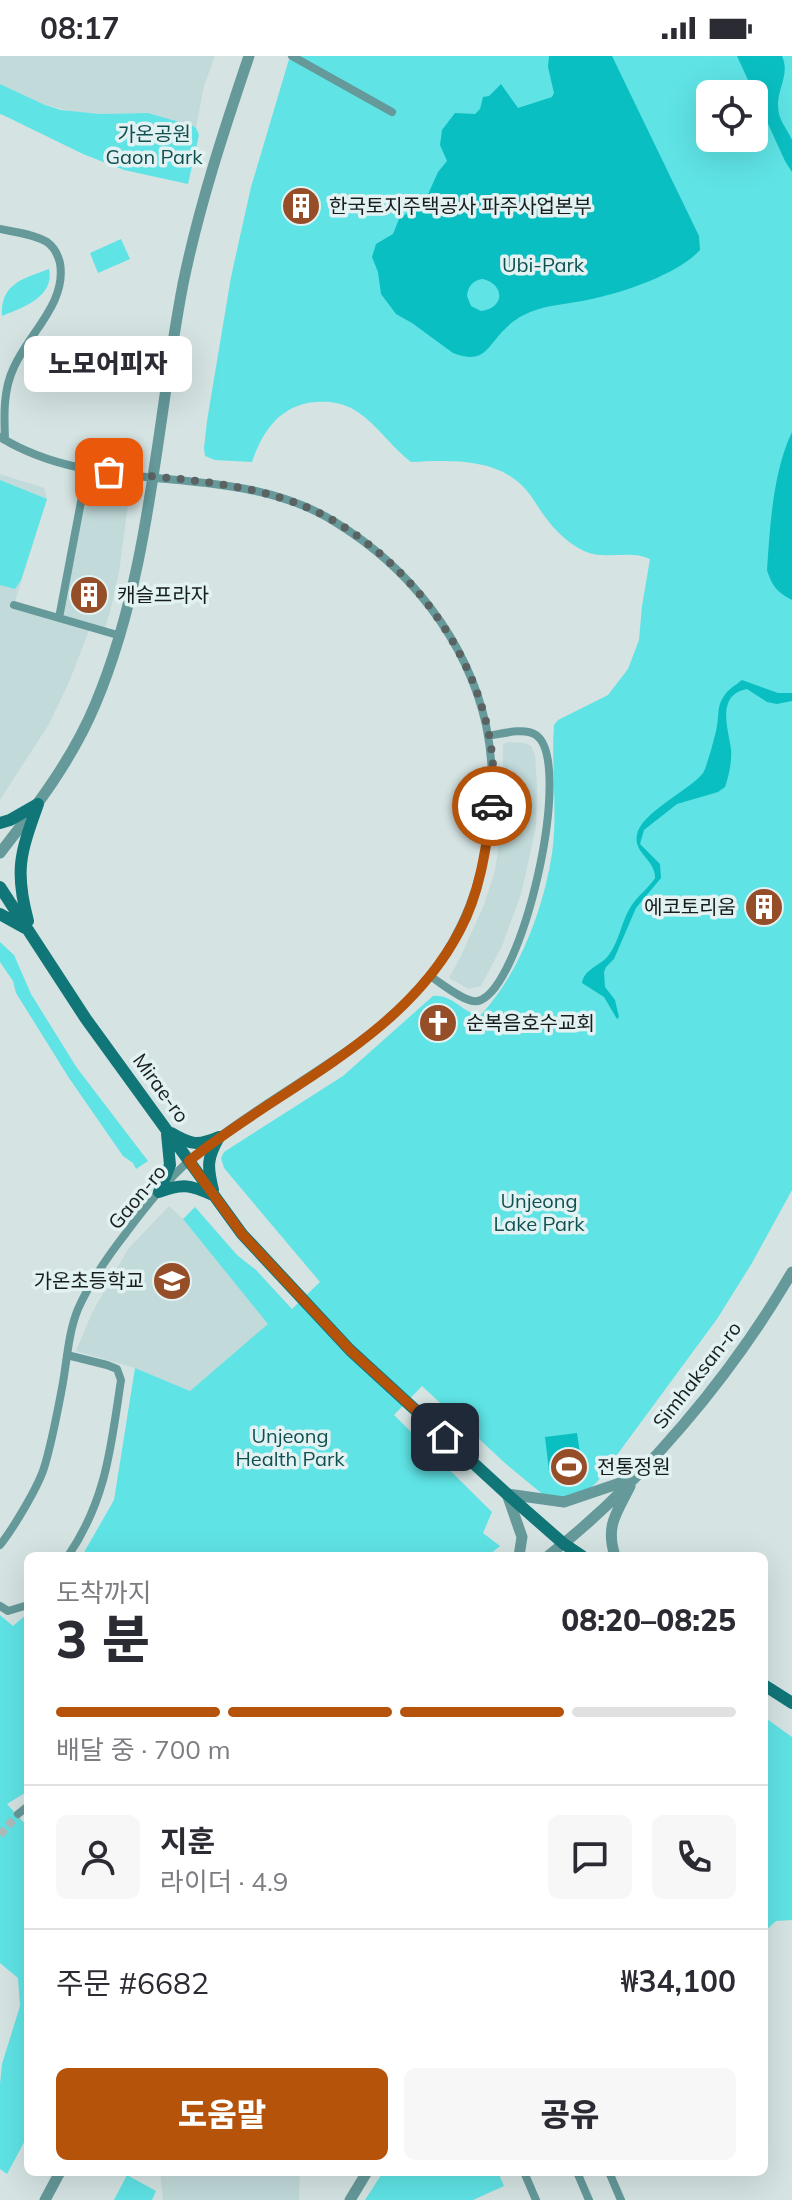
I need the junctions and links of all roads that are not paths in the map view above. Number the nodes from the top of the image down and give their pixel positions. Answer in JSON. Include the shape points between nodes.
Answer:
{"nodes":[{"id":1,"x":249,"y":56,"type":"edge"},
{"id":2,"x":292,"y":56,"type":"edge"},
{"id":3,"x":392,"y":112,"type":"dead end"},
{"id":4,"x":0,"y":229,"type":"edge"},
{"id":5,"x":15,"y":388,"type":"dead end"},
{"id":6,"x":6,"y":393,"type":"junction"},
{"id":7,"x":2,"y":438,"type":"edge"},
{"id":8,"x":87,"y":470,"type":"junction"},
{"id":9,"x":152,"y":476,"type":"junction"},
{"id":10,"x":14,"y":605,"type":"dead end"},
{"id":11,"x":59,"y":618,"type":"junction"},
{"id":12,"x":121,"y":636,"type":"junction"},
{"id":13,"x":488,"y":736,"type":"junction"},
{"id":14,"x":38,"y":804,"type":"junction"},
{"id":15,"x":0,"y":823,"type":"edge"},
{"id":16,"x":0,"y":853,"type":"edge"},
{"id":17,"x":0,"y":887,"type":"edge"},
{"id":18,"x":0,"y":914,"type":"edge"},
{"id":19,"x":31,"y":932,"type":"junction"},
{"id":20,"x":430,"y":976,"type":"junction"},
{"id":21,"x":166,"y":1130,"type":"junction"},
{"id":22,"x":219,"y":1137,"type":"junction"},
{"id":23,"x":189,"y":1161,"type":"junction"},
{"id":24,"x":159,"y":1192,"type":"junction"},
{"id":25,"x":214,"y":1196,"type":"junction"},
{"id":26,"x":792,"y":1272,"type":"edge"},
{"id":27,"x":67,"y":1355,"type":"junction"},
{"id":28,"x":634,"y":1478,"type":"junction"},
{"id":29,"x":507,"y":1494,"type":"junction"},
{"id":30,"x":564,"y":1544,"type":"junction"},
{"id":31,"x":0,"y":1545,"type":"edge"},
{"id":32,"x":71,"y":1552,"type":"edge"},
{"id":33,"x":520,"y":1552,"type":"edge"},
{"id":34,"x":553,"y":1552,"type":"edge"},
{"id":35,"x":576,"y":1552,"type":"edge"},
{"id":36,"x":614,"y":1552,"type":"edge"},
{"id":37,"x":0,"y":1606,"type":"edge"},
{"id":38,"x":24,"y":1607,"type":"edge"},
{"id":39,"x":768,"y":1688,"type":"edge"},
{"id":40,"x":792,"y":1703,"type":"edge"},
{"id":41,"x":24,"y":1809,"type":"edge"},
{"id":42,"x":18,"y":1814,"type":"tunnel mouth"},
{"id":43,"x":58,"y":2176,"type":"edge"},
{"id":44,"x":365,"y":2176,"type":"edge"},
{"id":45,"x":526,"y":2176,"type":"edge"},
{"id":46,"x":579,"y":2176,"type":"edge"},
{"id":47,"x":611,"y":2176,"type":"edge"},
{"id":48,"x":45,"y":2200,"type":"edge"},
{"id":49,"x":350,"y":2200,"type":"edge"},
{"id":50,"x":536,"y":2200,"type":"edge"},
{"id":51,"x":589,"y":2200,"type":"edge"},
{"id":52,"x":621,"y":2200,"type":"edge"}],
"edges":[{"from":1,"to":9,"type":"street","via":[[184,281]]},
{"from":2,"to":3,"type":"street"},
{"from":4,"to":6,"type":"street","via":[[47,242],[58,257],[61,275],[52,307],[17,360]]},
{"from":5,"to":6,"type":"street"},
{"from":6,"to":7,"type":"street"},
{"from":7,"to":8,"type":"street","name":"Gaon-ro","via":[[39,457]]},
{"from":8,"to":9,"type":"street","name":"Gaon-ro"},
{"from":8,"to":11,"type":"street"},
{"from":9,"to":12,"type":"street"},
{"from":9,"to":13,"type":"street","name":"Gaon-ro","via":[[283,499],[334,521],[364,542],[418,592],[453,640],[471,677]]},
{"from":10,"to":11,"type":"street"},
{"from":11,"to":12,"type":"street"},
{"from":12,"to":14,"type":"street","via":[[94,707]]},
{"from":13,"to":20,"type":"street","name":"Gaon-ro","via":[[492,799],[487,848],[461,929]]},
{"from":13,"to":20,"type":"street","via":[[531,733],[545,745],[548,821],[536,890],[510,960],[486,998],[467,1000]]},
{"from":14,"to":15,"type":"main road"},
{"from":14,"to":16,"type":"street"},
{"from":14,"to":19,"type":"main road","via":[[19,869]]},
{"from":17,"to":19,"type":"main road","name":"Mirae-ro"},
{"from":18,"to":19,"type":"main road"},
{"from":19,"to":21,"type":"main road","name":"Mirae-ro"},
{"from":20,"to":22,"type":"street","name":"Gaon-ro","via":[[411,1000],[364,1039]]},
{"from":21,"to":22,"type":"main road","via":[[193,1144]]},
{"from":21,"to":23,"type":"main road","name":"Mirae-ro"},
{"from":21,"to":24,"type":"main road","via":[[170,1165]]},
{"from":22,"to":23,"type":"street","name":"Gaon-ro"},
{"from":22,"to":25,"type":"main road","via":[[208,1162]]},
{"from":23,"to":24,"type":"street","name":"Gaon-ro"},
{"from":23,"to":25,"type":"main road","name":"Mirae-ro"},
{"from":24,"to":25,"type":"main road","via":[[183,1185]]},
{"from":24,"to":27,"type":"street","name":"Gaon-ro","via":[[103,1265],[77,1310]]},
{"from":25,"to":29,"type":"main road","name":"Mirae-ro","via":[[242,1234],[350,1350]]},
{"from":26,"to":28,"type":"street","name":"Simhaksan-ro","via":[[727,1369]]},
{"from":27,"to":31,"type":"street","name":"Gaon-ro","via":[[43,1472]]},
{"from":27,"to":32,"type":"street","via":[[117,1369],[121,1380],[99,1498]]},
{"from":28,"to":29,"type":"street","via":[[564,1502]]},
{"from":28,"to":30,"type":"street","name":"Simhaksan-ro"},
{"from":28,"to":36,"type":"street","via":[[610,1530]]},
{"from":29,"to":30,"type":"main road"},
{"from":29,"to":33,"type":"street","via":[[522,1537]]},
{"from":30,"to":34,"type":"street","name":"Simhaksan-ro"},
{"from":30,"to":35,"type":"main road"},
{"from":37,"to":38,"type":"street","via":[[8,1611]]},
{"from":39,"to":40,"type":"main road"},
{"from":41,"to":42,"type":"street"},
{"from":43,"to":48,"type":"street"},
{"from":44,"to":49,"type":"street"},
{"from":45,"to":50,"type":"street"},
{"from":46,"to":51,"type":"street"},
{"from":47,"to":52,"type":"street"}]}
